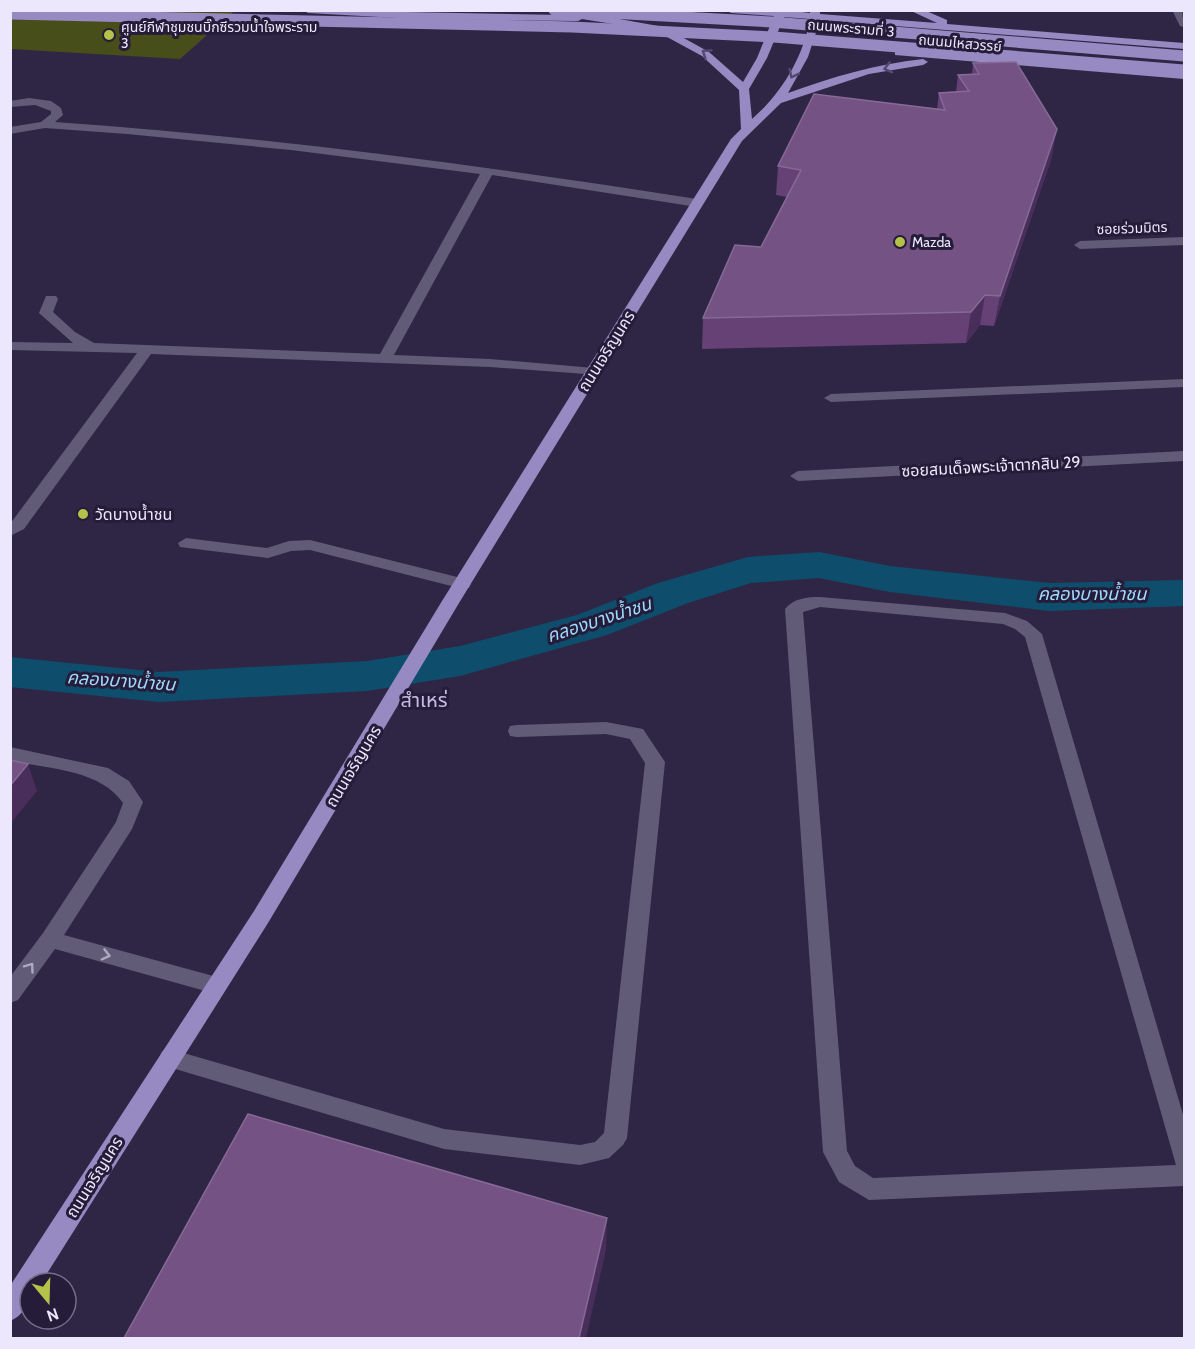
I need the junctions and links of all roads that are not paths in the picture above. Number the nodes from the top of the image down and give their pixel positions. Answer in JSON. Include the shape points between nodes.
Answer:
{"nodes":[{"id":1,"x":308,"y":10,"type":"edge"},
{"id":2,"x":555,"y":10,"type":"edge"},
{"id":3,"x":731,"y":10,"type":"edge"},
{"id":4,"x":914,"y":10,"type":"edge"},
{"id":5,"x":1176,"y":11,"type":"edge"},
{"id":6,"x":782,"y":12,"type":"edge"},
{"id":7,"x":815,"y":13,"type":"edge"},
{"id":8,"x":10,"y":14,"type":"edge"},
{"id":9,"x":595,"y":19,"type":"junction"},
{"id":10,"x":1185,"y":24,"type":"edge"},
{"id":11,"x":660,"y":29,"type":"junction"},
{"id":12,"x":962,"y":29,"type":"junction"},
{"id":13,"x":770,"y":41,"type":"junction"},
{"id":14,"x":807,"y":45,"type":"junction"},
{"id":15,"x":1185,"y":46,"type":"edge"},
{"id":16,"x":1185,"y":56,"type":"edge"},
{"id":17,"x":966,"y":58,"type":"junction"},
{"id":18,"x":1185,"y":70,"type":"edge"},
{"id":19,"x":1185,"y":76,"type":"edge"},
{"id":20,"x":744,"y":89,"type":"junction"},
{"id":21,"x":10,"y":92,"type":"edge"},
{"id":22,"x":777,"y":101,"type":"junction"},
{"id":23,"x":16,"y":103,"type":"edge"},
{"id":24,"x":45,"y":125,"type":"junction"},
{"id":25,"x":747,"y":129,"type":"junction"},
{"id":26,"x":10,"y":131,"type":"edge"},
{"id":27,"x":488,"y":171,"type":"junction"},
{"id":28,"x":697,"y":203,"type":"junction"},
{"id":29,"x":1185,"y":241,"type":"edge"},
{"id":30,"x":1080,"y":245,"type":"dead end"},
{"id":31,"x":51,"y":299,"type":"dead end"},
{"id":32,"x":10,"y":346,"type":"edge"},
{"id":33,"x":91,"y":347,"type":"junction"},
{"id":34,"x":146,"y":350,"type":"junction"},
{"id":35,"x":385,"y":358,"type":"junction"},
{"id":36,"x":594,"y":372,"type":"junction"},
{"id":37,"x":1185,"y":383,"type":"edge"},
{"id":38,"x":831,"y":398,"type":"dead end"},
{"id":39,"x":1185,"y":456,"type":"edge"},
{"id":40,"x":798,"y":476,"type":"dead end"},
{"id":41,"x":10,"y":531,"type":"edge"},
{"id":42,"x":186,"y":543,"type":"dead end"},
{"id":43,"x":463,"y":584,"type":"junction"},
{"id":44,"x":517,"y":731,"type":"dead end"},
{"id":45,"x":10,"y":754,"type":"edge"},
{"id":46,"x":50,"y":939,"type":"junction"},
{"id":47,"x":216,"y":985,"type":"junction"},
{"id":48,"x":10,"y":994,"type":"edge"},
{"id":49,"x":170,"y":1058,"type":"junction"},
{"id":50,"x":1185,"y":1157,"type":"edge"},
{"id":51,"x":1185,"y":1175,"type":"edge"},
{"id":52,"x":10,"y":1309,"type":"edge"}],
"edges":[{"from":1,"to":9,"type":"main road"},
{"from":2,"to":9,"type":"main road","name":"ถนนมไหสวรรย์"},
{"from":2,"to":16,"type":"main road","name":"ถนนพระรามที่ 3","bridge":true,"via":[[772,22]]},
{"from":3,"to":6,"type":"main road","name":"ถนนมไหสวรรย์"},
{"from":4,"to":12,"type":"main road"},
{"from":5,"to":10,"type":"street"},
{"from":6,"to":7,"type":"main road","name":"ถนนมไหสวรรย์"},
{"from":6,"to":13,"type":"main road"},
{"from":7,"to":12,"type":"main road","name":"ถนนมไหสวรรย์"},
{"from":7,"to":14,"type":"main road","name":"ถนนเจริญนคร"},
{"from":8,"to":18,"type":"main road","name":"ถนนพระรามที่ 3","bridge":true,"via":[[572,27],[774,37]]},
{"from":9,"to":11,"type":"main road","name":"ถนนมไหสวรรย์"},
{"from":11,"to":13,"type":"main road","name":"ถนนมไหสวรรย์"},
{"from":20,"to":11,"type":"main road","one_way":true,"via":[[716,60]]},
{"from":12,"to":15,"type":"main road","name":"ถนนมไหสวรรย์"},
{"from":13,"to":14,"type":"main road","name":"ถนนมไหสวรรย์"},
{"from":13,"to":20,"type":"main road"},
{"from":14,"to":17,"type":"main road","name":"ถนนมไหสวรรย์"},
{"from":14,"to":22,"type":"main road","name":"ถนนเจริญนคร","one_way":true},
{"from":17,"to":19,"type":"main road","name":"ถนนมไหสวรรย์"},
{"from":17,"to":22,"type":"main road","one_way":true,"via":[[907,63],[831,82]]},
{"from":20,"to":25,"type":"main road"},
{"from":21,"to":23,"type":"street","via":[[24,93]]},
{"from":22,"to":25,"type":"main road","name":"ถนนเจริญนคร"},
{"from":23,"to":24,"type":"street","via":[[53,106],[57,115]]},
{"from":24,"to":26,"type":"street"},
{"from":24,"to":27,"type":"street","via":[[343,150]]},
{"from":25,"to":28,"type":"main road","name":"ถนนเจริญนคร"},
{"from":27,"to":28,"type":"street"},
{"from":27,"to":35,"type":"street"},
{"from":28,"to":36,"type":"main road","name":"ถนนเจริญนคร"},
{"from":29,"to":30,"type":"street","name":"ซอยร่วมมิตร"},
{"from":31,"to":33,"type":"street","via":[[46,313],[70,335]]},
{"from":32,"to":33,"type":"street"},
{"from":33,"to":34,"type":"street"},
{"from":34,"to":35,"type":"street"},
{"from":34,"to":41,"type":"street","via":[[18,526]]},
{"from":35,"to":36,"type":"street"},
{"from":36,"to":43,"type":"main road","name":"ถนนเจริญนคร"},
{"from":37,"to":38,"type":"street"},
{"from":39,"to":40,"type":"street","name":"ซอยสมเด็จพระเจ้าตากสิน 29"},
{"from":42,"to":43,"type":"street","via":[[268,553],[310,545]]},
{"from":43,"to":47,"type":"main road","name":"ถนนเจริญนคร"},
{"from":44,"to":49,"type":"street","via":[[606,728],[636,734],[654,762],[615,1138],[601,1151],[580,1155],[444,1139]]},
{"from":45,"to":46,"type":"street","via":[[101,773],[122,786],[133,802],[125,824]]},
{"from":46,"to":47,"type":"street","one_way":true},
{"from":48,"to":46,"type":"street","one_way":true},
{"from":47,"to":49,"type":"main road","name":"ถนนเจริญนคร"},
{"from":49,"to":52,"type":"main road","name":"ถนนเจริญนคร"},
{"from":50,"to":51,"type":"street","via":[[1034,634],[1005,619],[819,602],[794,609],[835,1152],[847,1174],[869,1189]]}]}
